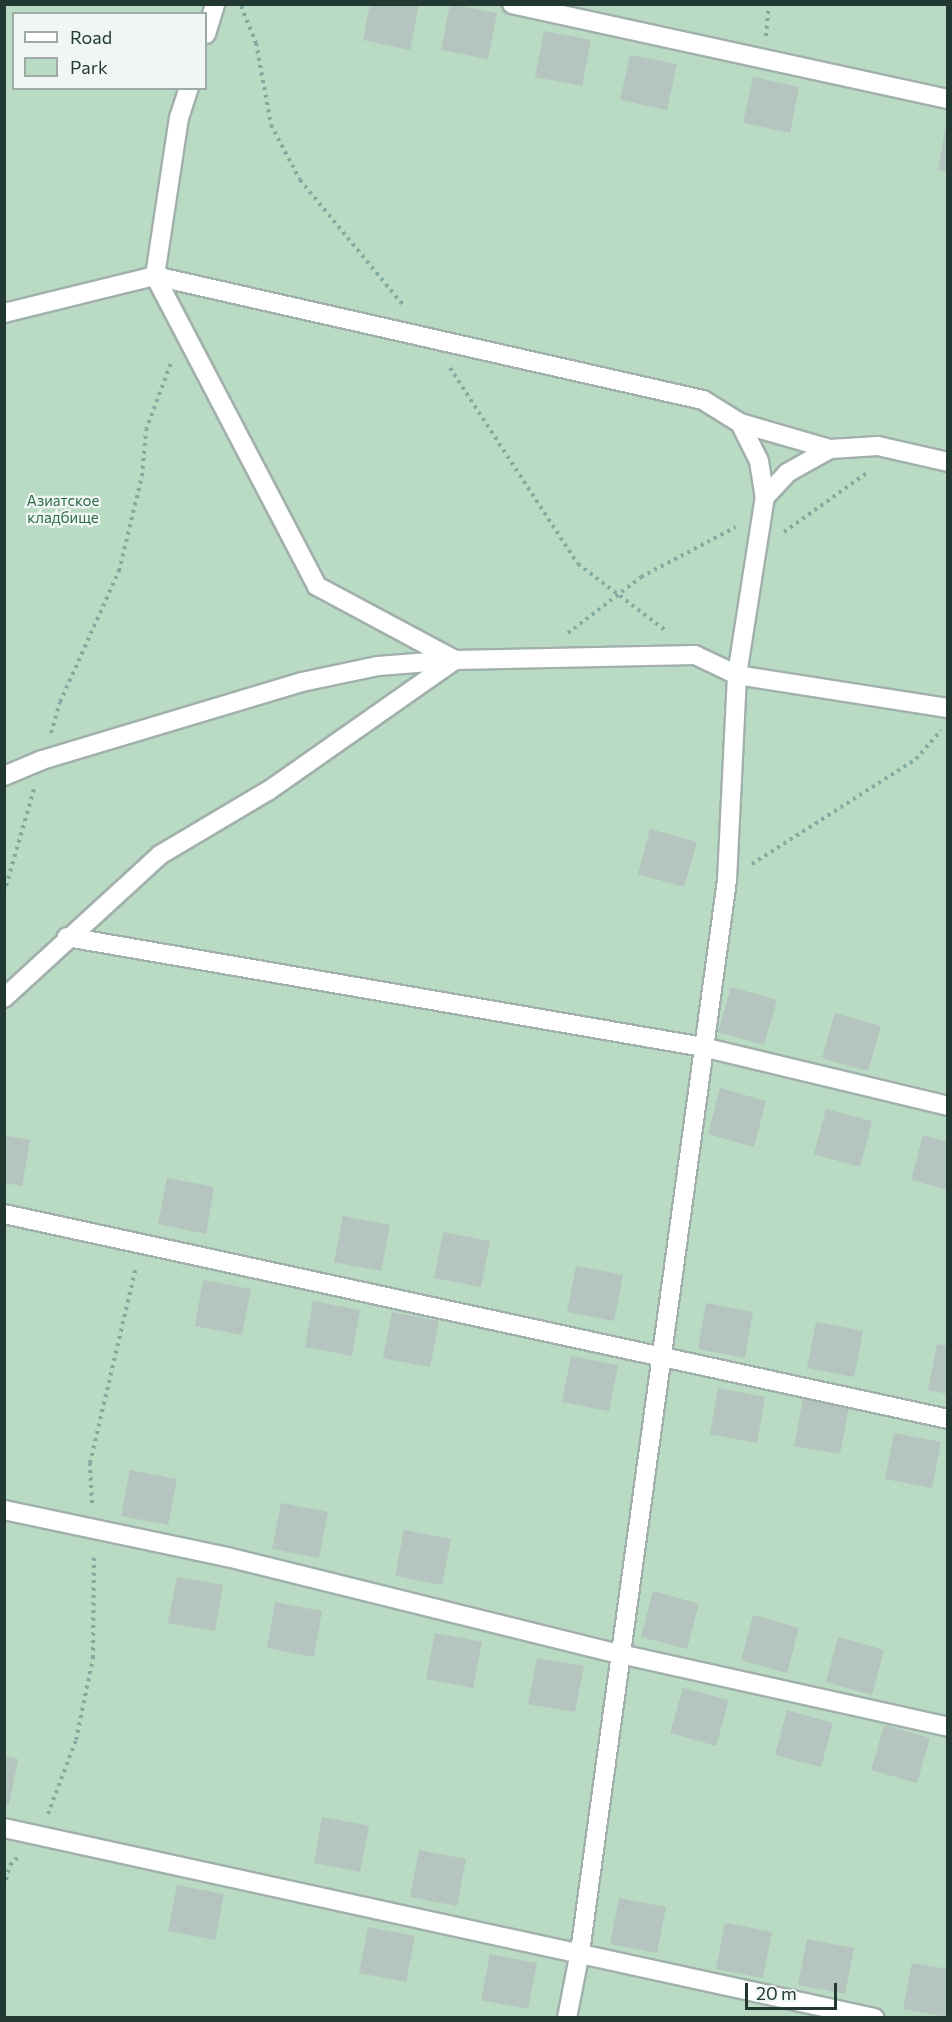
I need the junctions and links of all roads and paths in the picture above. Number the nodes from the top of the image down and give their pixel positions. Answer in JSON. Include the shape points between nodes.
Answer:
{"nodes":[{"id":1,"x":215,"y":4,"type":"edge"},
{"id":2,"x":512,"y":4,"type":"edge"},
{"id":3,"x":207,"y":31,"type":"edge"},
{"id":4,"x":188,"y":90,"type":"edge"},
{"id":5,"x":948,"y":99,"type":"edge"},
{"id":6,"x":155,"y":276,"type":"junction"},
{"id":7,"x":4,"y":313,"type":"edge"},
{"id":8,"x":183,"y":328,"type":"junction"},
{"id":9,"x":740,"y":423,"type":"junction"},
{"id":10,"x":830,"y":449,"type":"junction"},
{"id":11,"x":897,"y":450,"type":"junction"},
{"id":12,"x":948,"y":462,"type":"edge"},
{"id":13,"x":764,"y":504,"type":"junction"},
{"id":14,"x":757,"y":550,"type":"junction"},
{"id":15,"x":531,"y":657,"type":"junction"},
{"id":16,"x":455,"y":660,"type":"junction"},
{"id":17,"x":737,"y":675,"type":"junction"},
{"id":18,"x":948,"y":708,"type":"edge"},
{"id":19,"x":948,"y":723,"type":"edge"},
{"id":20,"x":42,"y":760,"type":"junction"},
{"id":21,"x":4,"y":776,"type":"edge"},
{"id":22,"x":727,"y":880,"type":"junction"},
{"id":23,"x":4,"y":893,"type":"edge"},
{"id":24,"x":67,"y":937,"type":"junction"},
{"id":25,"x":4,"y":998,"type":"edge"},
{"id":26,"x":703,"y":1047,"type":"junction"},
{"id":27,"x":948,"y":1106,"type":"edge"},
{"id":28,"x":4,"y":1214,"type":"edge"},
{"id":29,"x":141,"y":1243,"type":"junction"},
{"id":30,"x":659,"y":1355,"type":"junction"},
{"id":31,"x":948,"y":1419,"type":"edge"},
{"id":32,"x":4,"y":1510,"type":"edge"},
{"id":33,"x":94,"y":1529,"type":"junction"},
{"id":34,"x":620,"y":1654,"type":"junction"},
{"id":35,"x":948,"y":1727,"type":"edge"},
{"id":36,"x":4,"y":1828,"type":"edge"},
{"id":37,"x":40,"y":1836,"type":"junction"},
{"id":38,"x":4,"y":1887,"type":"edge"},
{"id":39,"x":580,"y":1952,"type":"junction"},
{"id":40,"x":567,"y":2018,"type":"edge"},
{"id":41,"x":874,"y":2018,"type":"edge"}],
"edges":[{"from":1,"to":3,"type":"street"},
{"from":2,"to":5,"type":"street"},
{"from":4,"to":6,"type":"street","via":[[179,118]]},
{"from":6,"to":7,"type":"street"},
{"from":6,"to":8,"type":"street"},
{"from":6,"to":9,"type":"street","via":[[703,400]]},
{"from":8,"to":16,"type":"street","via":[[317,586]]},
{"from":8,"to":20,"type":"path","via":[[146,430],[142,476],[119,571],[60,702]]},
{"from":9,"to":10,"type":"street"},
{"from":9,"to":13,"type":"street","via":[[759,461]]},
{"from":10,"to":11,"type":"street","via":[[878,446]]},
{"from":10,"to":13,"type":"street","via":[[788,473]]},
{"from":11,"to":12,"type":"street"},
{"from":11,"to":14,"type":"path"},
{"from":13,"to":14,"type":"street"},
{"from":13,"to":15,"type":"path","via":[[641,577]]},
{"from":14,"to":17,"type":"street"},
{"from":15,"to":16,"type":"street"},
{"from":15,"to":17,"type":"street","via":[[695,656]]},
{"from":16,"to":20,"type":"street","via":[[378,666],[302,682]]},
{"from":16,"to":24,"type":"street","via":[[268,790],[160,855]]},
{"from":17,"to":18,"type":"street"},
{"from":17,"to":22,"type":"street"},
{"from":19,"to":22,"type":"path","via":[[916,759]]},
{"from":20,"to":21,"type":"street"},
{"from":20,"to":23,"type":"path"},
{"from":22,"to":26,"type":"street"},
{"from":24,"to":25,"type":"street"},
{"from":24,"to":26,"type":"street"},
{"from":26,"to":27,"type":"street"},
{"from":26,"to":30,"type":"street"},
{"from":28,"to":29,"type":"street"},
{"from":29,"to":30,"type":"street"},
{"from":29,"to":33,"type":"path","via":[[90,1463]]},
{"from":30,"to":31,"type":"street"},
{"from":30,"to":34,"type":"street"},
{"from":32,"to":33,"type":"street"},
{"from":33,"to":34,"type":"street","via":[[227,1557]]},
{"from":33,"to":37,"type":"path","via":[[93,1658],[76,1740]]},
{"from":34,"to":35,"type":"street"},
{"from":34,"to":39,"type":"street"},
{"from":36,"to":37,"type":"street"},
{"from":37,"to":38,"type":"path","via":[[10,1865]]},
{"from":37,"to":39,"type":"street"},
{"from":39,"to":40,"type":"street"},
{"from":39,"to":41,"type":"street"}]}
